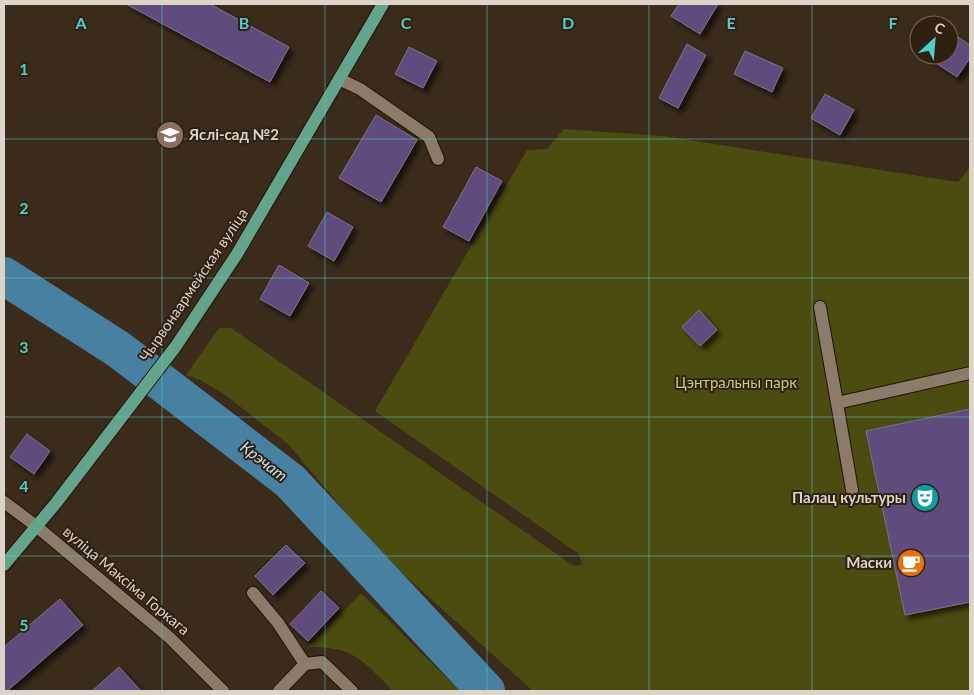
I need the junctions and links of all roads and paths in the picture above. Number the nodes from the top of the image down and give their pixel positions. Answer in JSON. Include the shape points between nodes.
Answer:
{"nodes":[{"id":1,"x":383,"y":4,"type":"edge"},
{"id":2,"x":339,"y":79,"type":"junction"},
{"id":3,"x":438,"y":159,"type":"dead end"},
{"id":4,"x":820,"y":307,"type":"dead end"},
{"id":5,"x":970,"y":373,"type":"edge"},
{"id":6,"x":837,"y":403,"type":"junction"},
{"id":7,"x":852,"y":490,"type":"dead end"},
{"id":8,"x":4,"y":502,"type":"edge"},
{"id":9,"x":36,"y":526,"type":"junction"},
{"id":10,"x":4,"y":565,"type":"edge"},
{"id":11,"x":253,"y":593,"type":"dead end"},
{"id":12,"x":306,"y":664,"type":"junction"},
{"id":13,"x":223,"y":691,"type":"edge"},
{"id":14,"x":278,"y":691,"type":"edge"},
{"id":15,"x":352,"y":691,"type":"edge"}],
"edges":[{"from":1,"to":2,"type":"main road","name":"Чырвонаармейская вуліца"},
{"from":2,"to":3,"type":"street","via":[[429,137]]},
{"from":2,"to":9,"type":"main road","name":"Чырвонаармейская вуліца","via":[[234,259],[176,346]]},
{"from":4,"to":6,"type":"street"},
{"from":5,"to":6,"type":"street"},
{"from":6,"to":7,"type":"street"},
{"from":8,"to":9,"type":"street","name":"вуліца Максіма Горкага"},
{"from":9,"to":10,"type":"main road","name":"Чырвонаармейская вуліца"},
{"from":9,"to":13,"type":"street","name":"вуліца Максіма Горкага","via":[[170,638]]},
{"from":11,"to":12,"type":"street"},
{"from":12,"to":14,"type":"street"},
{"from":12,"to":15,"type":"street","via":[[322,662]]}]}
